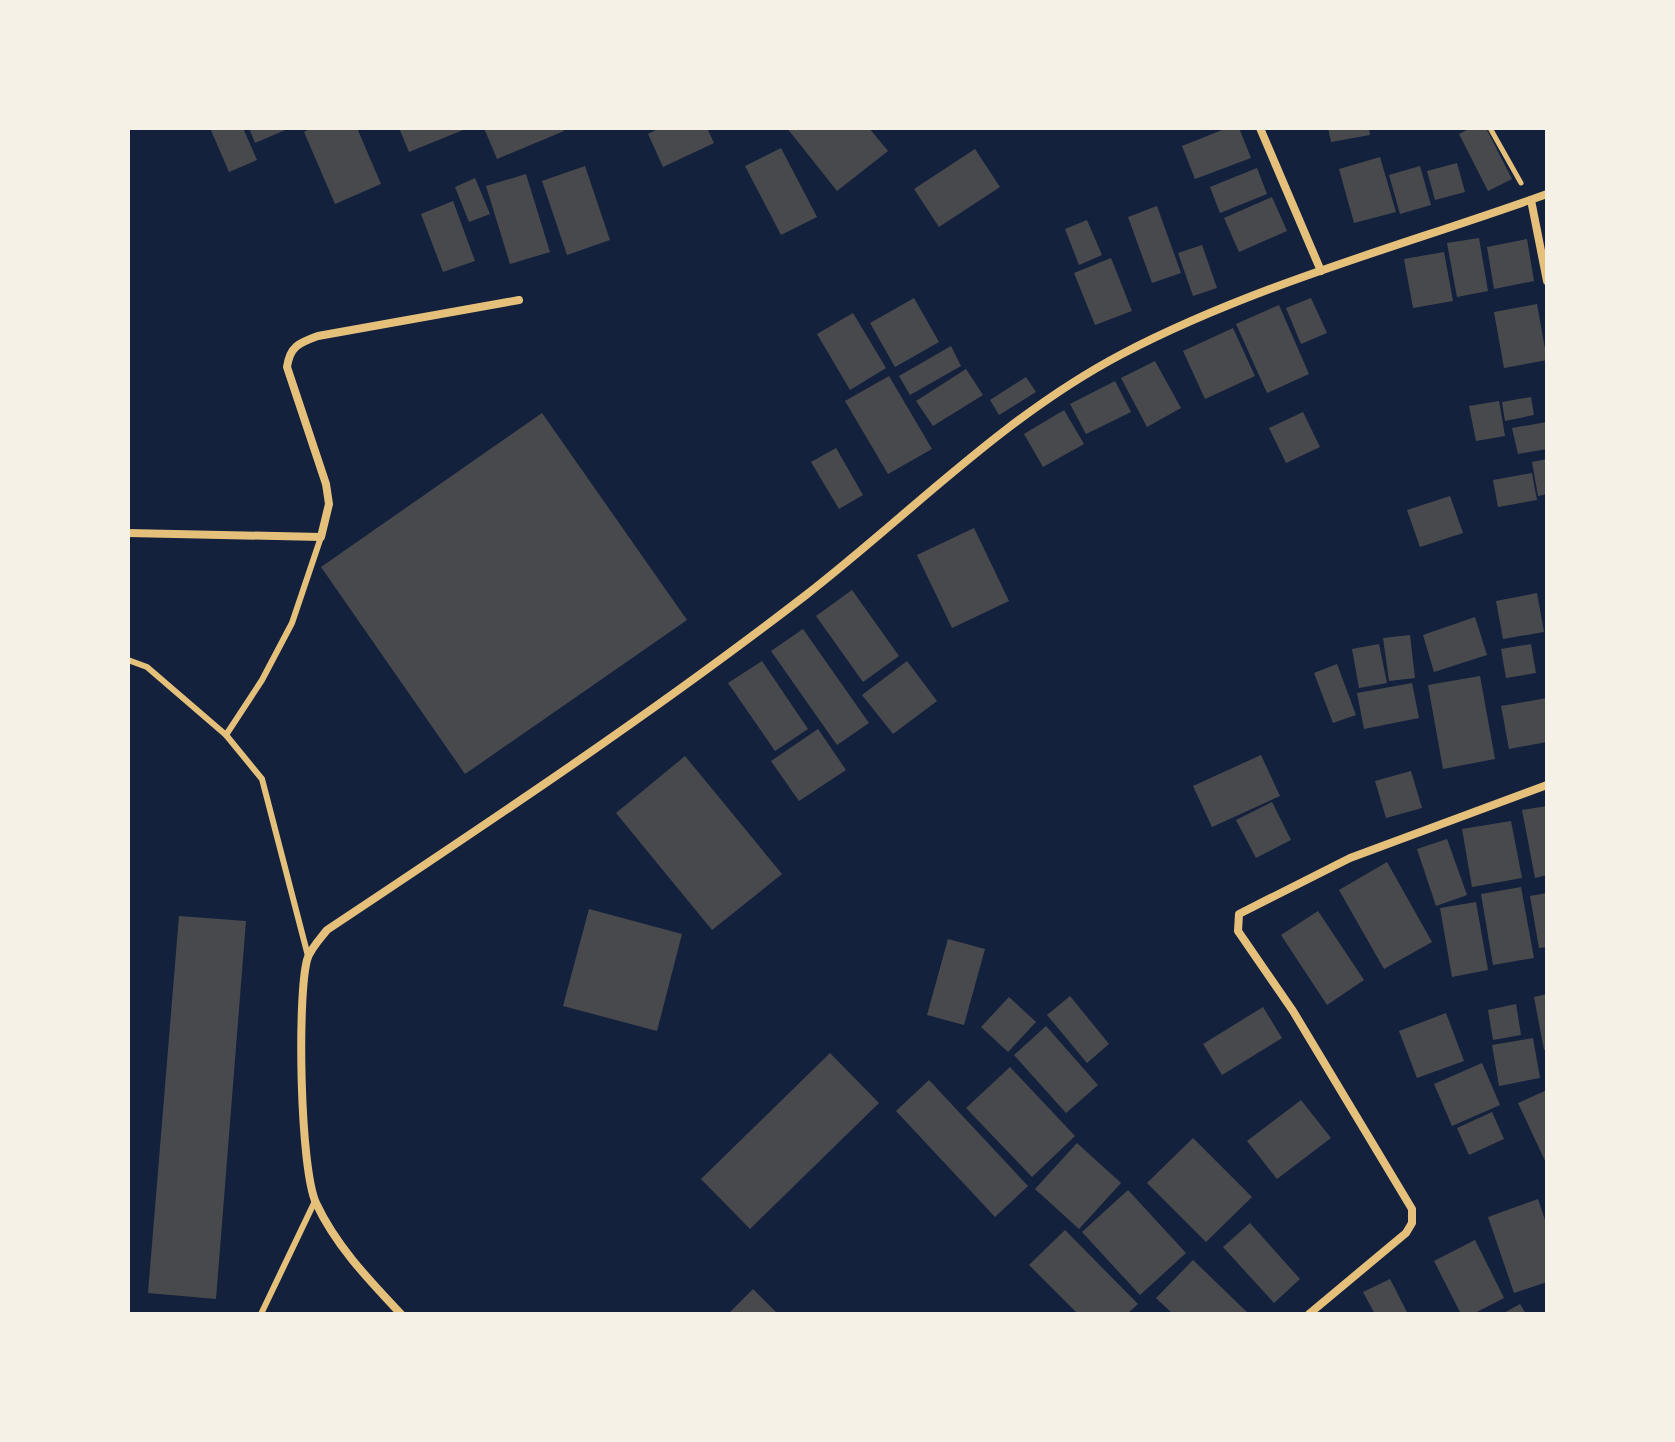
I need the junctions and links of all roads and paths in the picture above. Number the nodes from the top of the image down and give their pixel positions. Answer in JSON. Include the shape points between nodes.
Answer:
{"nodes":[{"id":1,"x":1260,"y":128,"type":"edge"},
{"id":2,"x":1490,"y":128,"type":"edge"},
{"id":3,"x":1547,"y":194,"type":"edge"},
{"id":4,"x":1531,"y":200,"type":"junction"},
{"id":5,"x":1321,"y":271,"type":"junction"},
{"id":6,"x":1547,"y":281,"type":"edge"},
{"id":7,"x":519,"y":300,"type":"dead end"},
{"id":8,"x":128,"y":533,"type":"edge"},
{"id":9,"x":321,"y":537,"type":"junction"},
{"id":10,"x":128,"y":660,"type":"edge"},
{"id":11,"x":226,"y":735,"type":"junction"},
{"id":12,"x":1547,"y":785,"type":"edge"},
{"id":13,"x":308,"y":956,"type":"junction"},
{"id":14,"x":315,"y":1201,"type":"junction"},
{"id":15,"x":261,"y":1314,"type":"edge"},
{"id":16,"x":401,"y":1314,"type":"edge"},
{"id":17,"x":1309,"y":1314,"type":"edge"}],
"edges":[{"from":1,"to":5,"type":"street"},
{"from":2,"to":4,"type":"path"},
{"from":3,"to":4,"type":"street"},
{"from":4,"to":5,"type":"street"},
{"from":4,"to":6,"type":"street"},
{"from":5,"to":13,"type":"street","via":[[1123,353],[1057,395],[1007,429],[776,617],[527,796],[327,930]]},
{"from":7,"to":9,"type":"street","via":[[318,336],[289,352],[287,367],[329,504]]},
{"from":8,"to":9,"type":"street"},
{"from":9,"to":11,"type":"lane","via":[[292,623]]},
{"from":10,"to":11,"type":"lane","via":[[147,667]]},
{"from":11,"to":13,"type":"lane","via":[[262,779]]},
{"from":12,"to":17,"type":"street","via":[[1350,858],[1239,914],[1238,931],[1293,1011],[1412,1209],[1406,1233]]},
{"from":13,"to":14,"type":"street","via":[[301,989],[305,1155]]},
{"from":14,"to":15,"type":"lane"},
{"from":14,"to":16,"type":"street","via":[[352,1263]]}]}
